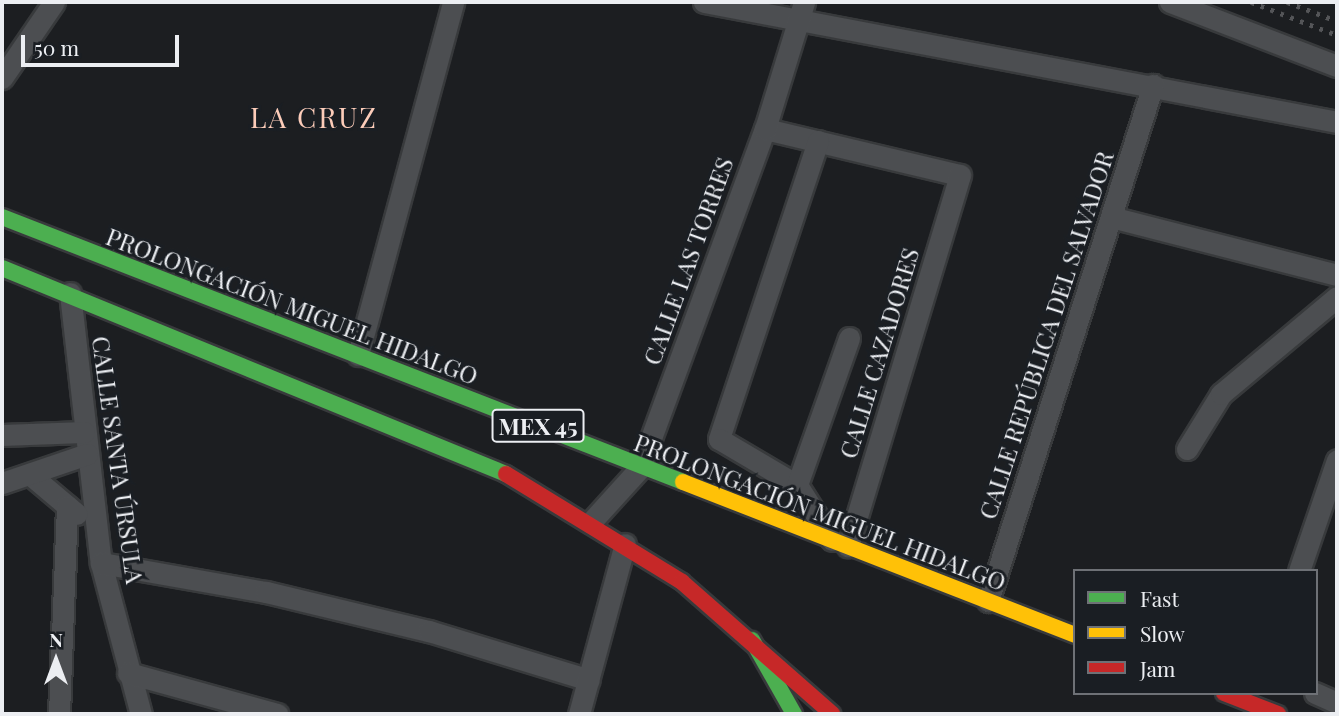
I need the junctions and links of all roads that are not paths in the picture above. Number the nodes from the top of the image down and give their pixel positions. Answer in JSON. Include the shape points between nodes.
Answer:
{"nodes":[{"id":1,"x":54,"y":2,"type":"edge"},
{"id":2,"x":453,"y":2,"type":"edge"},
{"id":3,"x":704,"y":2,"type":"edge"},
{"id":4,"x":1170,"y":2,"type":"edge"},
{"id":5,"x":801,"y":11,"type":"edge"},
{"id":6,"x":1337,"y":66,"type":"edge"},
{"id":7,"x":2,"y":78,"type":"edge"},
{"id":8,"x":1153,"y":85,"type":"junction"},
{"id":9,"x":1337,"y":122,"type":"edge"},
{"id":10,"x":765,"y":129,"type":"junction"},
{"id":11,"x":818,"y":141,"type":"junction"},
{"id":12,"x":1111,"y":217,"type":"junction"},
{"id":13,"x":2,"y":218,"type":"edge"},
{"id":14,"x":2,"y":268,"type":"edge"},
{"id":15,"x":1337,"y":275,"type":"edge"},
{"id":16,"x":70,"y":293,"type":"junction"},
{"id":17,"x":1337,"y":297,"type":"edge"},
{"id":18,"x":849,"y":338,"type":"dead end"},
{"id":19,"x":358,"y":355,"type":"junction"},
{"id":20,"x":84,"y":432,"type":"junction"},
{"id":21,"x":2,"y":435,"type":"edge"},
{"id":22,"x":1187,"y":449,"type":"dead end"},
{"id":23,"x":87,"y":454,"type":"junction"},
{"id":24,"x":1337,"y":460,"type":"edge"},
{"id":25,"x":640,"y":468,"type":"junction"},
{"id":26,"x":33,"y":477,"type":"junction"},
{"id":27,"x":2,"y":483,"type":"edge"},
{"id":28,"x":797,"y":485,"type":"junction"},
{"id":29,"x":67,"y":506,"type":"junction"},
{"id":30,"x":591,"y":522,"type":"junction"},
{"id":31,"x":96,"y":528,"type":"junction"},
{"id":32,"x":625,"y":544,"type":"junction"},
{"id":33,"x":840,"y":544,"type":"junction"},
{"id":34,"x":101,"y":563,"type":"junction"},
{"id":35,"x":1300,"y":569,"type":"edge"},
{"id":36,"x":988,"y":601,"type":"junction"},
{"id":37,"x":1073,"y":634,"type":"edge"},
{"id":38,"x":751,"y":640,"type":"junction"},
{"id":39,"x":128,"y":673,"type":"junction"},
{"id":40,"x":589,"y":680,"type":"junction"},
{"id":41,"x":1318,"y":694,"type":"edge"},
{"id":42,"x":1228,"y":695,"type":"edge"},
{"id":43,"x":1337,"y":703,"type":"edge"},
{"id":44,"x":1248,"y":704,"type":"edge"},
{"id":45,"x":59,"y":714,"type":"edge"},
{"id":46,"x":141,"y":714,"type":"edge"},
{"id":47,"x":277,"y":714,"type":"edge"},
{"id":48,"x":579,"y":714,"type":"edge"},
{"id":49,"x":794,"y":714,"type":"edge"},
{"id":50,"x":832,"y":714,"type":"edge"},
{"id":51,"x":1278,"y":714,"type":"edge"}],
"edges":[{"from":1,"to":7,"type":"street"},
{"from":2,"to":19,"type":"street"},
{"from":3,"to":5,"type":"street"},
{"from":4,"to":6,"type":"street"},
{"from":5,"to":8,"type":"street"},
{"from":5,"to":10,"type":"street","name":"CALLE LAS TORRES"},
{"from":8,"to":9,"type":"street"},
{"from":8,"to":12,"type":"street","name":"CALLE REPÚBLICA DEL SALVADOR"},
{"from":10,"to":11,"type":"street"},
{"from":10,"to":25,"type":"street","name":"CALLE LAS TORRES"},
{"from":11,"to":28,"type":"street","via":[[719,439]]},
{"from":11,"to":33,"type":"street","name":"CALLE CAZADORES","via":[[960,175]]},
{"from":12,"to":15,"type":"street"},
{"from":12,"to":36,"type":"street","name":"CALLE REPÚBLICA DEL SALVADOR"},
{"from":13,"to":19,"type":"main road","name":"PROLONGACIÓN MIGUEL HIDALGO","number":"MEX 45"},
{"from":14,"to":16,"type":"main road","number":"MEX 45"},
{"from":16,"to":20,"type":"street","name":"CALLE SANTA ÚRSULA"},
{"from":16,"to":30,"type":"main road","number":"MEX 45","via":[[480,461]]},
{"from":17,"to":22,"type":"street","via":[[1222,394]]},
{"from":18,"to":28,"type":"street"},
{"from":19,"to":25,"type":"main road","name":"PROLONGACIÓN MIGUEL HIDALGO","number":"MEX 45"},
{"from":20,"to":21,"type":"street"},
{"from":20,"to":23,"type":"street","name":"CALLE SANTA ÚRSULA"},
{"from":23,"to":26,"type":"street"},
{"from":23,"to":31,"type":"street","name":"CALLE SANTA ÚRSULA"},
{"from":24,"to":35,"type":"street"},
{"from":25,"to":30,"type":"street","name":"CALLE LAS TORRES"},
{"from":25,"to":33,"type":"main road","name":"PROLONGACIÓN MIGUEL HIDALGO","number":"MEX 45"},
{"from":26,"to":27,"type":"street"},
{"from":26,"to":29,"type":"street"},
{"from":28,"to":33,"type":"street"},
{"from":29,"to":31,"type":"street"},
{"from":29,"to":45,"type":"street"},
{"from":30,"to":32,"type":"main road","number":"MEX 45"},
{"from":31,"to":34,"type":"street","name":"CALLE SANTA ÚRSULA"},
{"from":32,"to":38,"type":"main road","number":"MEX 45"},
{"from":32,"to":40,"type":"street"},
{"from":33,"to":36,"type":"main road","name":"PROLONGACIÓN MIGUEL HIDALGO","number":"MEX 45"},
{"from":34,"to":39,"type":"street","name":"CALLE SANTA ÚRSULA"},
{"from":34,"to":40,"type":"street","via":[[415,628]]},
{"from":36,"to":37,"type":"main road","name":"PROLONGACIÓN MIGUEL HIDALGO","number":"MEX 45"},
{"from":38,"to":49,"type":"main road"},
{"from":38,"to":50,"type":"main road","number":"MEX 45"},
{"from":39,"to":46,"type":"street","name":"CALLE SANTA ÚRSULA"},
{"from":39,"to":47,"type":"street"},
{"from":40,"to":48,"type":"street"},
{"from":41,"to":43,"type":"street"},
{"from":42,"to":44,"type":"main road"},
{"from":44,"to":51,"type":"main road"}]}
